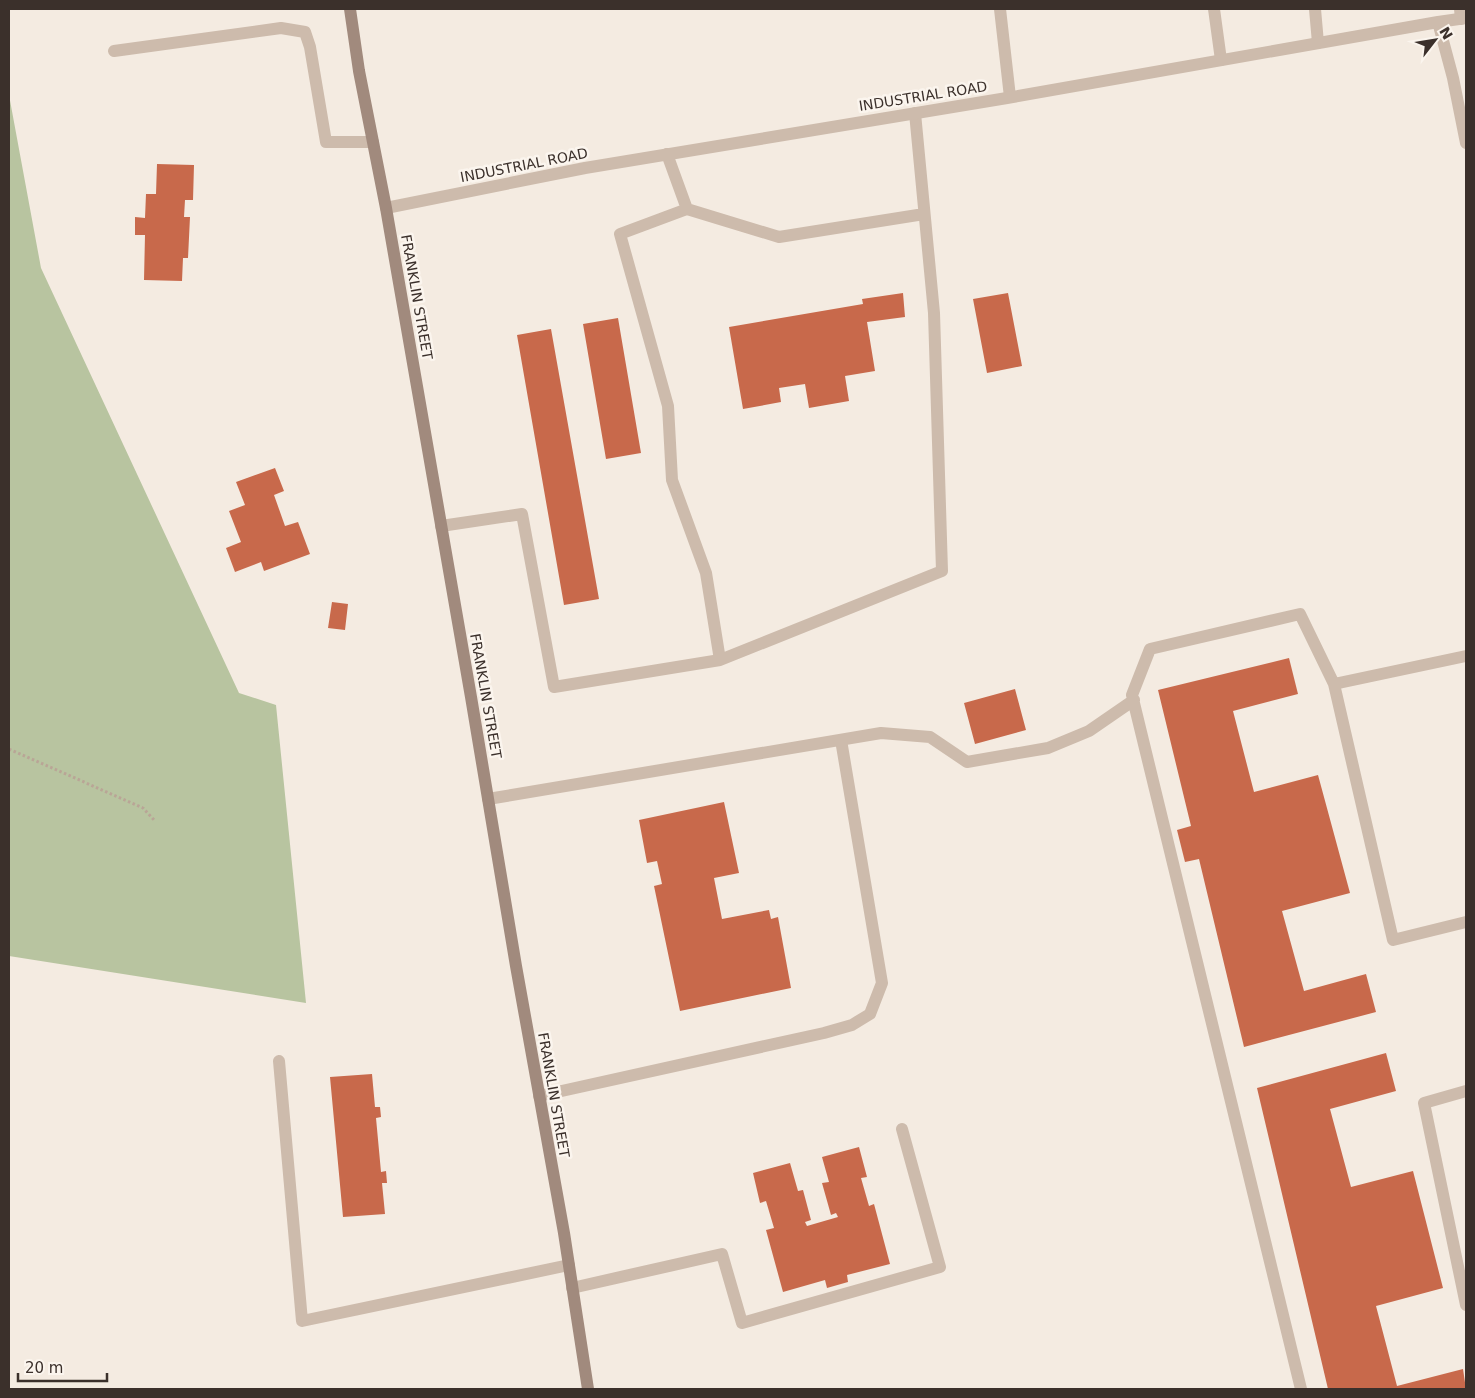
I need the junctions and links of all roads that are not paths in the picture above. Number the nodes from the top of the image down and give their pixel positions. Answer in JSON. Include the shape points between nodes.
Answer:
{"nodes":[{"id":1,"x":350,"y":9,"type":"edge"},
{"id":2,"x":1000,"y":9,"type":"edge"},
{"id":3,"x":1214,"y":9,"type":"edge"},
{"id":4,"x":1315,"y":9,"type":"edge"},
{"id":5,"x":1462,"y":15,"type":"edge"},
{"id":6,"x":1438,"y":22,"type":"junction"},
{"id":7,"x":1318,"y":43,"type":"junction"},
{"id":8,"x":114,"y":51,"type":"dead end"},
{"id":9,"x":1221,"y":60,"type":"junction"},
{"id":10,"x":1010,"y":97,"type":"junction"},
{"id":11,"x":915,"y":113,"type":"junction"},
{"id":12,"x":373,"y":142,"type":"junction"},
{"id":13,"x":1466,"y":143,"type":"edge"},
{"id":14,"x":667,"y":154,"type":"junction"},
{"id":15,"x":386,"y":208,"type":"junction"},
{"id":16,"x":687,"y":209,"type":"junction"},
{"id":17,"x":924,"y":214,"type":"junction"},
{"id":18,"x":441,"y":526,"type":"junction"},
{"id":19,"x":1466,"y":656,"type":"edge"},
{"id":20,"x":720,"y":660,"type":"junction"},
{"id":21,"x":1334,"y":684,"type":"junction"},
{"id":22,"x":1134,"y":700,"type":"junction"},
{"id":23,"x":841,"y":740,"type":"junction"},
{"id":24,"x":488,"y":799,"type":"junction"},
{"id":25,"x":1466,"y":922,"type":"edge"},
{"id":26,"x":279,"y":1061,"type":"dead end"},
{"id":27,"x":1466,"y":1091,"type":"edge"},
{"id":28,"x":539,"y":1096,"type":"junction"},
{"id":29,"x":902,"y":1129,"type":"dead end"},
{"id":30,"x":569,"y":1265,"type":"junction"},
{"id":31,"x":572,"y":1288,"type":"junction"},
{"id":32,"x":1466,"y":1305,"type":"edge"},
{"id":33,"x":588,"y":1389,"type":"edge"},
{"id":34,"x":1301,"y":1389,"type":"edge"}],
"edges":[{"from":1,"to":12,"type":"main road","name":"FRANKLIN STREET"},
{"from":2,"to":10,"type":"street"},
{"from":3,"to":9,"type":"street"},
{"from":4,"to":7,"type":"street"},
{"from":5,"to":6,"type":"street","name":"INDUSTRIAL ROAD"},
{"from":6,"to":7,"type":"street","name":"INDUSTRIAL ROAD"},
{"from":6,"to":13,"type":"street"},
{"from":7,"to":9,"type":"street","name":"INDUSTRIAL ROAD"},
{"from":8,"to":12,"type":"street","via":[[281,28],[305,32],[326,142]]},
{"from":9,"to":10,"type":"street","name":"INDUSTRIAL ROAD"},
{"from":10,"to":11,"type":"street","name":"INDUSTRIAL ROAD"},
{"from":11,"to":14,"type":"street","name":"INDUSTRIAL ROAD"},
{"from":11,"to":17,"type":"street"},
{"from":12,"to":15,"type":"main road","name":"FRANKLIN STREET"},
{"from":14,"to":15,"type":"street","name":"INDUSTRIAL ROAD"},
{"from":14,"to":16,"type":"street"},
{"from":15,"to":18,"type":"main road","name":"FRANKLIN STREET"},
{"from":16,"to":17,"type":"street","via":[[779,237]]},
{"from":16,"to":20,"type":"street","via":[[620,234],[668,406],[672,480],[706,574]]},
{"from":17,"to":20,"type":"street","via":[[934,313],[942,572]]},
{"from":18,"to":20,"type":"street","via":[[522,514],[554,687]]},
{"from":18,"to":24,"type":"main road","name":"FRANKLIN STREET"},
{"from":19,"to":21,"type":"street"},
{"from":21,"to":22,"type":"street","via":[[1300,614],[1150,649],[1132,695]]},
{"from":21,"to":25,"type":"street","via":[[1393,940]]},
{"from":22,"to":23,"type":"street","via":[[1089,731],[1048,748],[967,762],[930,737],[881,733]]},
{"from":22,"to":34,"type":"street"},
{"from":23,"to":24,"type":"street"},
{"from":23,"to":28,"type":"street","via":[[882,983],[870,1014],[852,1025],[824,1033]]},
{"from":24,"to":28,"type":"main road","name":"FRANKLIN STREET"},
{"from":26,"to":30,"type":"street","via":[[302,1321]]},
{"from":27,"to":32,"type":"street","via":[[1424,1102]]},
{"from":28,"to":30,"type":"main road","name":"FRANKLIN STREET"},
{"from":29,"to":31,"type":"street","via":[[940,1266],[742,1323],[722,1254]]},
{"from":30,"to":31,"type":"main road","name":"FRANKLIN STREET"},
{"from":31,"to":33,"type":"main road","name":"FRANKLIN STREET"}]}
